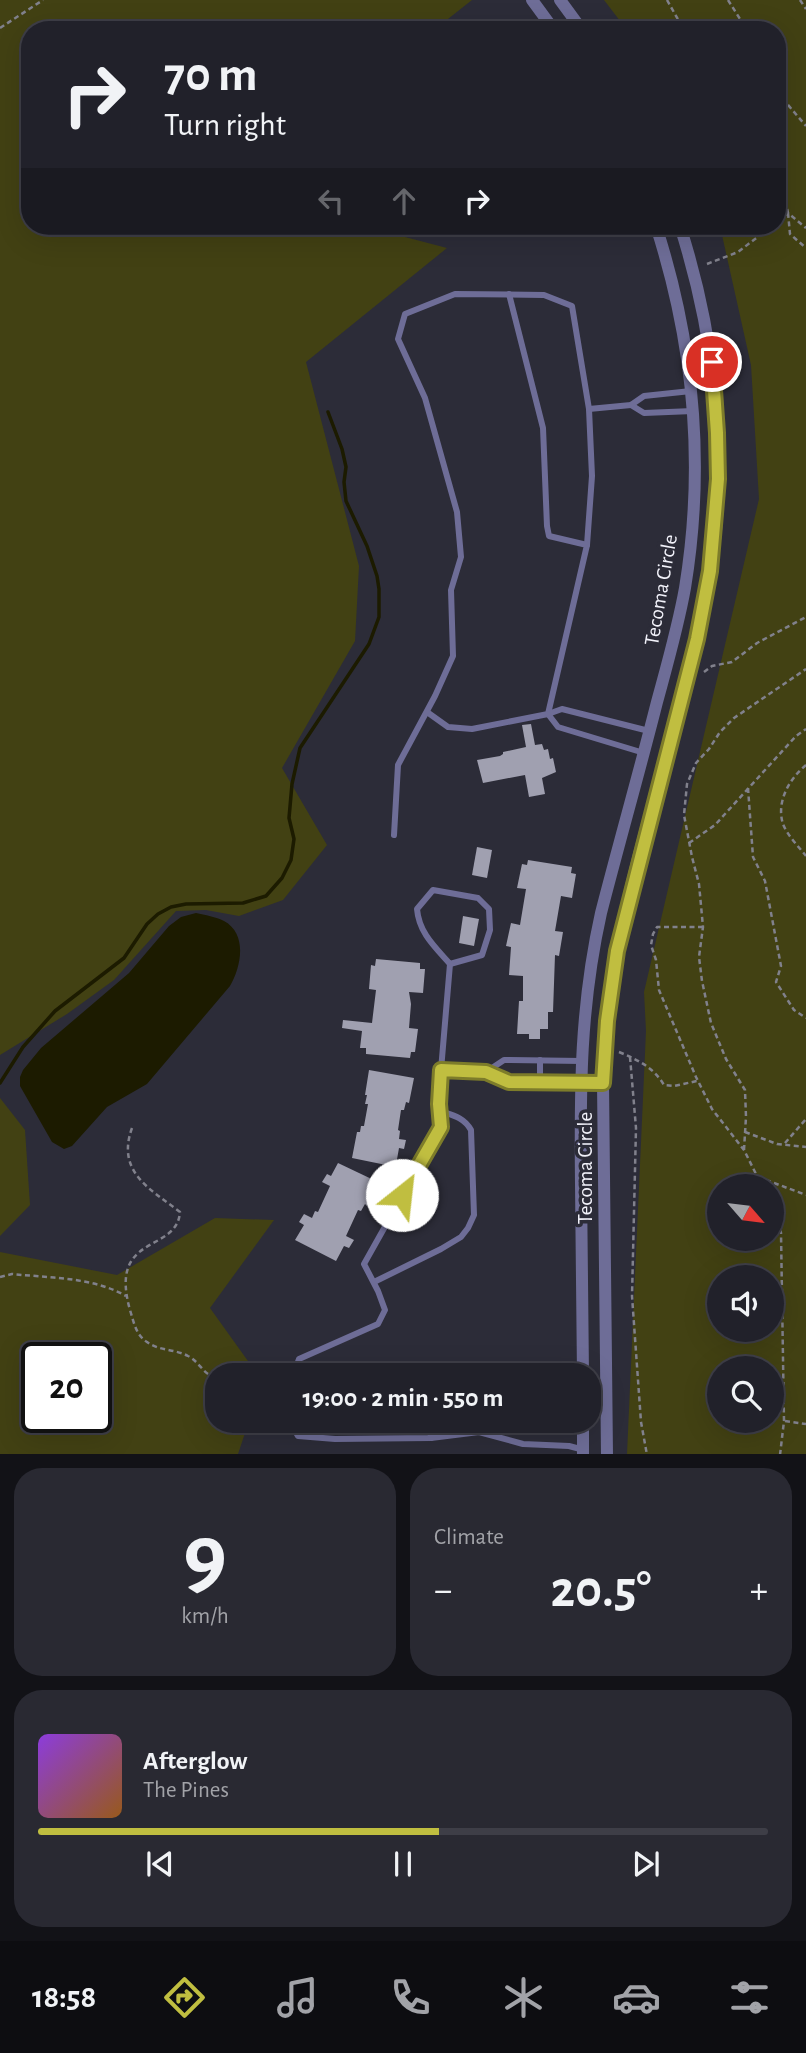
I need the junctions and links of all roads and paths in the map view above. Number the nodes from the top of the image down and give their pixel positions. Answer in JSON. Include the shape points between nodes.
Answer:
{"nodes":[{"id":1,"x":43,"y":0,"type":"edge"},
{"id":2,"x":532,"y":0,"type":"edge"},
{"id":3,"x":560,"y":0,"type":"edge"},
{"id":4,"x":667,"y":0,"type":"edge"},
{"id":5,"x":728,"y":0,"type":"edge"},
{"id":6,"x":800,"y":0,"type":"edge"},
{"id":7,"x":806,"y":9,"type":"edge"},
{"id":8,"x":547,"y":21,"type":"edge"},
{"id":9,"x":575,"y":21,"type":"edge"},
{"id":10,"x":679,"y":21,"type":"edge"},
{"id":11,"x":741,"y":21,"type":"edge"},
{"id":12,"x":0,"y":28,"type":"edge"},
{"id":13,"x":786,"y":102,"type":"edge"},
{"id":14,"x":806,"y":125,"type":"edge"},
{"id":15,"x":786,"y":203,"type":"edge"},
{"id":16,"x":788,"y":213,"type":"junction"},
{"id":17,"x":806,"y":228,"type":"edge"},
{"id":18,"x":659,"y":235,"type":"edge"},
{"id":19,"x":683,"y":235,"type":"edge"},
{"id":20,"x":760,"y":235,"type":"edge"},
{"id":21,"x":806,"y":248,"type":"edge"},
{"id":22,"x":707,"y":264,"type":"dead end"},
{"id":23,"x":509,"y":294,"type":"junction"},
{"id":24,"x":714,"y":388,"type":"junction"},
{"id":25,"x":692,"y":391,"type":"junction"},
{"id":26,"x":631,"y":405,"type":"junction"},
{"id":27,"x":589,"y":409,"type":"junction"},
{"id":28,"x":716,"y":410,"type":"junction"},
{"id":29,"x":694,"y":411,"type":"junction"},
{"id":30,"x":587,"y":545,"type":"junction"},
{"id":31,"x":806,"y":617,"type":"edge"},
{"id":32,"x":806,"y":669,"type":"edge"},
{"id":33,"x":704,"y":671,"type":"dead end"},
{"id":34,"x":426,"y":712,"type":"junction"},
{"id":35,"x":548,"y":714,"type":"junction"},
{"id":36,"x":806,"y":729,"type":"edge"},
{"id":37,"x":650,"y":731,"type":"junction"},
{"id":38,"x":672,"y":736,"type":"junction"},
{"id":39,"x":644,"y":753,"type":"junction"},
{"id":40,"x":665,"y":760,"type":"junction"},
{"id":41,"x":806,"y":765,"type":"edge"},
{"id":42,"x":748,"y":788,"type":"junction"},
{"id":43,"x":394,"y":835,"type":"dead end"},
{"id":44,"x":689,"y":843,"type":"junction"},
{"id":45,"x":806,"y":856,"type":"edge"},
{"id":46,"x":704,"y":927,"type":"junction"},
{"id":47,"x":450,"y":964,"type":"junction"},
{"id":48,"x":806,"y":1018,"type":"edge"},
{"id":49,"x":619,"y":1052,"type":"dead end"},
{"id":50,"x":630,"y":1057,"type":"junction"},
{"id":51,"x":540,"y":1060,"type":"junction"},
{"id":52,"x":582,"y":1061,"type":"junction"},
{"id":53,"x":604,"y":1061,"type":"junction"},
{"id":54,"x":441,"y":1070,"type":"junction"},
{"id":55,"x":486,"y":1072,"type":"junction"},
{"id":56,"x":698,"y":1080,"type":"junction"},
{"id":57,"x":540,"y":1083,"type":"junction"},
{"id":58,"x":580,"y":1083,"type":"junction"},
{"id":59,"x":603,"y":1083,"type":"junction"},
{"id":60,"x":439,"y":1111,"type":"junction"},
{"id":61,"x":806,"y":1119,"type":"edge"},
{"id":62,"x":132,"y":1129,"type":"dead end"},
{"id":63,"x":745,"y":1132,"type":"junction"},
{"id":64,"x":784,"y":1144,"type":"junction"},
{"id":65,"x":806,"y":1147,"type":"edge"},
{"id":66,"x":744,"y":1150,"type":"junction"},
{"id":67,"x":756,"y":1174,"type":"edge"},
{"id":68,"x":784,"y":1187,"type":"edge"},
{"id":69,"x":806,"y":1195,"type":"edge"},
{"id":70,"x":781,"y":1251,"type":"edge"},
{"id":71,"x":0,"y":1277,"type":"edge"},
{"id":72,"x":374,"y":1282,"type":"junction"},
{"id":73,"x":126,"y":1296,"type":"junction"},
{"id":74,"x":783,"y":1356,"type":"edge"},
{"id":75,"x":298,"y":1363,"type":"edge"},
{"id":76,"x":583,"y":1363,"type":"edge"},
{"id":77,"x":205,"y":1372,"type":"edge"},
{"id":78,"x":784,"y":1421,"type":"edge"},
{"id":79,"x":806,"y":1424,"type":"edge"},
{"id":80,"x":296,"y":1433,"type":"edge"},
{"id":81,"x":430,"y":1433,"type":"edge"},
{"id":82,"x":583,"y":1433,"type":"edge"},
{"id":83,"x":783,"y":1433,"type":"edge"},
{"id":84,"x":431,"y":1438,"type":"junction"},
{"id":85,"x":584,"y":1452,"type":"edge"},
{"id":86,"x":607,"y":1454,"type":"edge"},
{"id":87,"x":647,"y":1454,"type":"edge"},
{"id":88,"x":780,"y":1454,"type":"edge"}],
"edges":[{"from":1,"to":12,"type":"path"},
{"from":2,"to":8,"type":"street"},
{"from":3,"to":9,"type":"street"},
{"from":4,"to":10,"type":"path"},
{"from":5,"to":11,"type":"path"},
{"from":6,"to":7,"type":"path"},
{"from":13,"to":14,"type":"path"},
{"from":15,"to":16,"type":"path"},
{"from":16,"to":17,"type":"path"},
{"from":16,"to":21,"type":"path","via":[[790,234]]},
{"from":18,"to":25,"type":"street","name":"Tecoma Circle","via":[[680,311]]},
{"from":19,"to":24,"type":"street","name":"Tecoma Circle","via":[[701,305]]},
{"from":20,"to":22,"type":"path","via":[[738,252]]},
{"from":23,"to":27,"type":"lane","via":[[544,295],[572,306]]},
{"from":23,"to":30,"type":"lane","via":[[543,428],[550,536]]},
{"from":23,"to":34,"type":"lane","via":[[455,295],[405,314],[398,339],[425,398],[457,512],[461,557],[451,590],[453,656]]},
{"from":24,"to":25,"type":"street"},
{"from":24,"to":28,"type":"street","name":"Tecoma Circle"},
{"from":25,"to":26,"type":"lane","via":[[644,396]]},
{"from":25,"to":29,"type":"street","name":"Tecoma Circle"},
{"from":26,"to":27,"type":"lane"},
{"from":26,"to":29,"type":"lane","via":[[644,414]]},
{"from":27,"to":30,"type":"lane","via":[[592,476]]},
{"from":28,"to":29,"type":"street"},
{"from":28,"to":38,"type":"street","name":"Tecoma Circle","via":[[714,548]]},
{"from":29,"to":37,"type":"street","name":"Tecoma Circle","via":[[695,495],[685,587]]},
{"from":30,"to":35,"type":"lane"},
{"from":31,"to":33,"type":"path","via":[[732,662]]},
{"from":32,"to":44,"type":"path","via":[[734,718],[696,763],[687,784],[684,815]]},
{"from":34,"to":35,"type":"lane","via":[[448,727],[472,729]]},
{"from":34,"to":43,"type":"lane","via":[[398,765]]},
{"from":35,"to":37,"type":"lane","via":[[562,709]]},
{"from":35,"to":39,"type":"lane","via":[[558,727]]},
{"from":36,"to":42,"type":"path"},
{"from":37,"to":38,"type":"street"},
{"from":37,"to":39,"type":"street","name":"Tecoma Circle"},
{"from":38,"to":40,"type":"street","name":"Tecoma Circle"},
{"from":39,"to":40,"type":"street"},
{"from":39,"to":52,"type":"street","name":"Tecoma Circle","via":[[591,958]]},
{"from":40,"to":53,"type":"street","name":"Tecoma Circle","via":[[617,951]]},
{"from":41,"to":45,"type":"path","via":[[785,791],[782,806],[783,825]]},
{"from":42,"to":44,"type":"path","via":[[715,825]]},
{"from":42,"to":48,"type":"path","via":[[752,857],[765,881],[781,966],[776,982],[793,1010]]},
{"from":44,"to":46,"type":"path"},
{"from":46,"to":56,"type":"path","via":[[657,927],[651,945],[659,990]]},
{"from":46,"to":63,"type":"path","via":[[699,957],[702,981],[711,1023],[745,1090]]},
{"from":47,"to":47,"type":"lane","via":[[418,922],[417,909],[433,890],[478,898],[489,909],[490,930],[482,955]]},
{"from":47,"to":54,"type":"lane"},
{"from":49,"to":50,"type":"path"},
{"from":50,"to":56,"type":"path","via":[[656,1072],[664,1085]]},
{"from":50,"to":87,"type":"path","via":[[636,1128],[632,1296]]},
{"from":51,"to":52,"type":"lane"},
{"from":51,"to":55,"type":"lane","via":[[504,1060]]},
{"from":51,"to":57,"type":"lane"},
{"from":52,"to":53,"type":"street"},
{"from":52,"to":58,"type":"street","name":"Tecoma Circle"},
{"from":53,"to":59,"type":"street","name":"Tecoma Circle"},
{"from":54,"to":55,"type":"lane"},
{"from":54,"to":60,"type":"lane"},
{"from":55,"to":57,"type":"lane","via":[[509,1082]]},
{"from":56,"to":66,"type":"path","via":[[712,1109]]},
{"from":57,"to":58,"type":"lane"},
{"from":58,"to":59,"type":"street"},
{"from":58,"to":76,"type":"street","name":"Tecoma Circle"},
{"from":59,"to":86,"type":"street","name":"Tecoma Circle"},
{"from":60,"to":72,"type":"lane","via":[[441,1127],[364,1264]]},
{"from":60,"to":72,"type":"lane","via":[[462,1119],[471,1130],[474,1214],[461,1237]]},
{"from":61,"to":64,"type":"path"},
{"from":62,"to":73,"type":"path","via":[[127,1151],[138,1180],[180,1212],[170,1232],[138,1252],[128,1265]]},
{"from":63,"to":64,"type":"path"},
{"from":63,"to":66,"type":"path"},
{"from":64,"to":65,"type":"path"},
{"from":66,"to":67,"type":"path"},
{"from":68,"to":69,"type":"path"},
{"from":70,"to":74,"type":"path"},
{"from":71,"to":73,"type":"path","via":[[12,1274],[88,1282]]},
{"from":72,"to":75,"type":"lane","via":[[385,1310],[379,1324]]},
{"from":73,"to":77,"type":"path","via":[[136,1330],[144,1340],[188,1356]]},
{"from":78,"to":79,"type":"path"},
{"from":80,"to":84,"type":"lane","via":[[335,1439]]},
{"from":81,"to":84,"type":"lane"},
{"from":82,"to":85,"type":"street"},
{"from":83,"to":88,"type":"path"},
{"from":84,"to":85,"type":"lane","via":[[479,1432],[523,1444],[569,1446]]}]}
